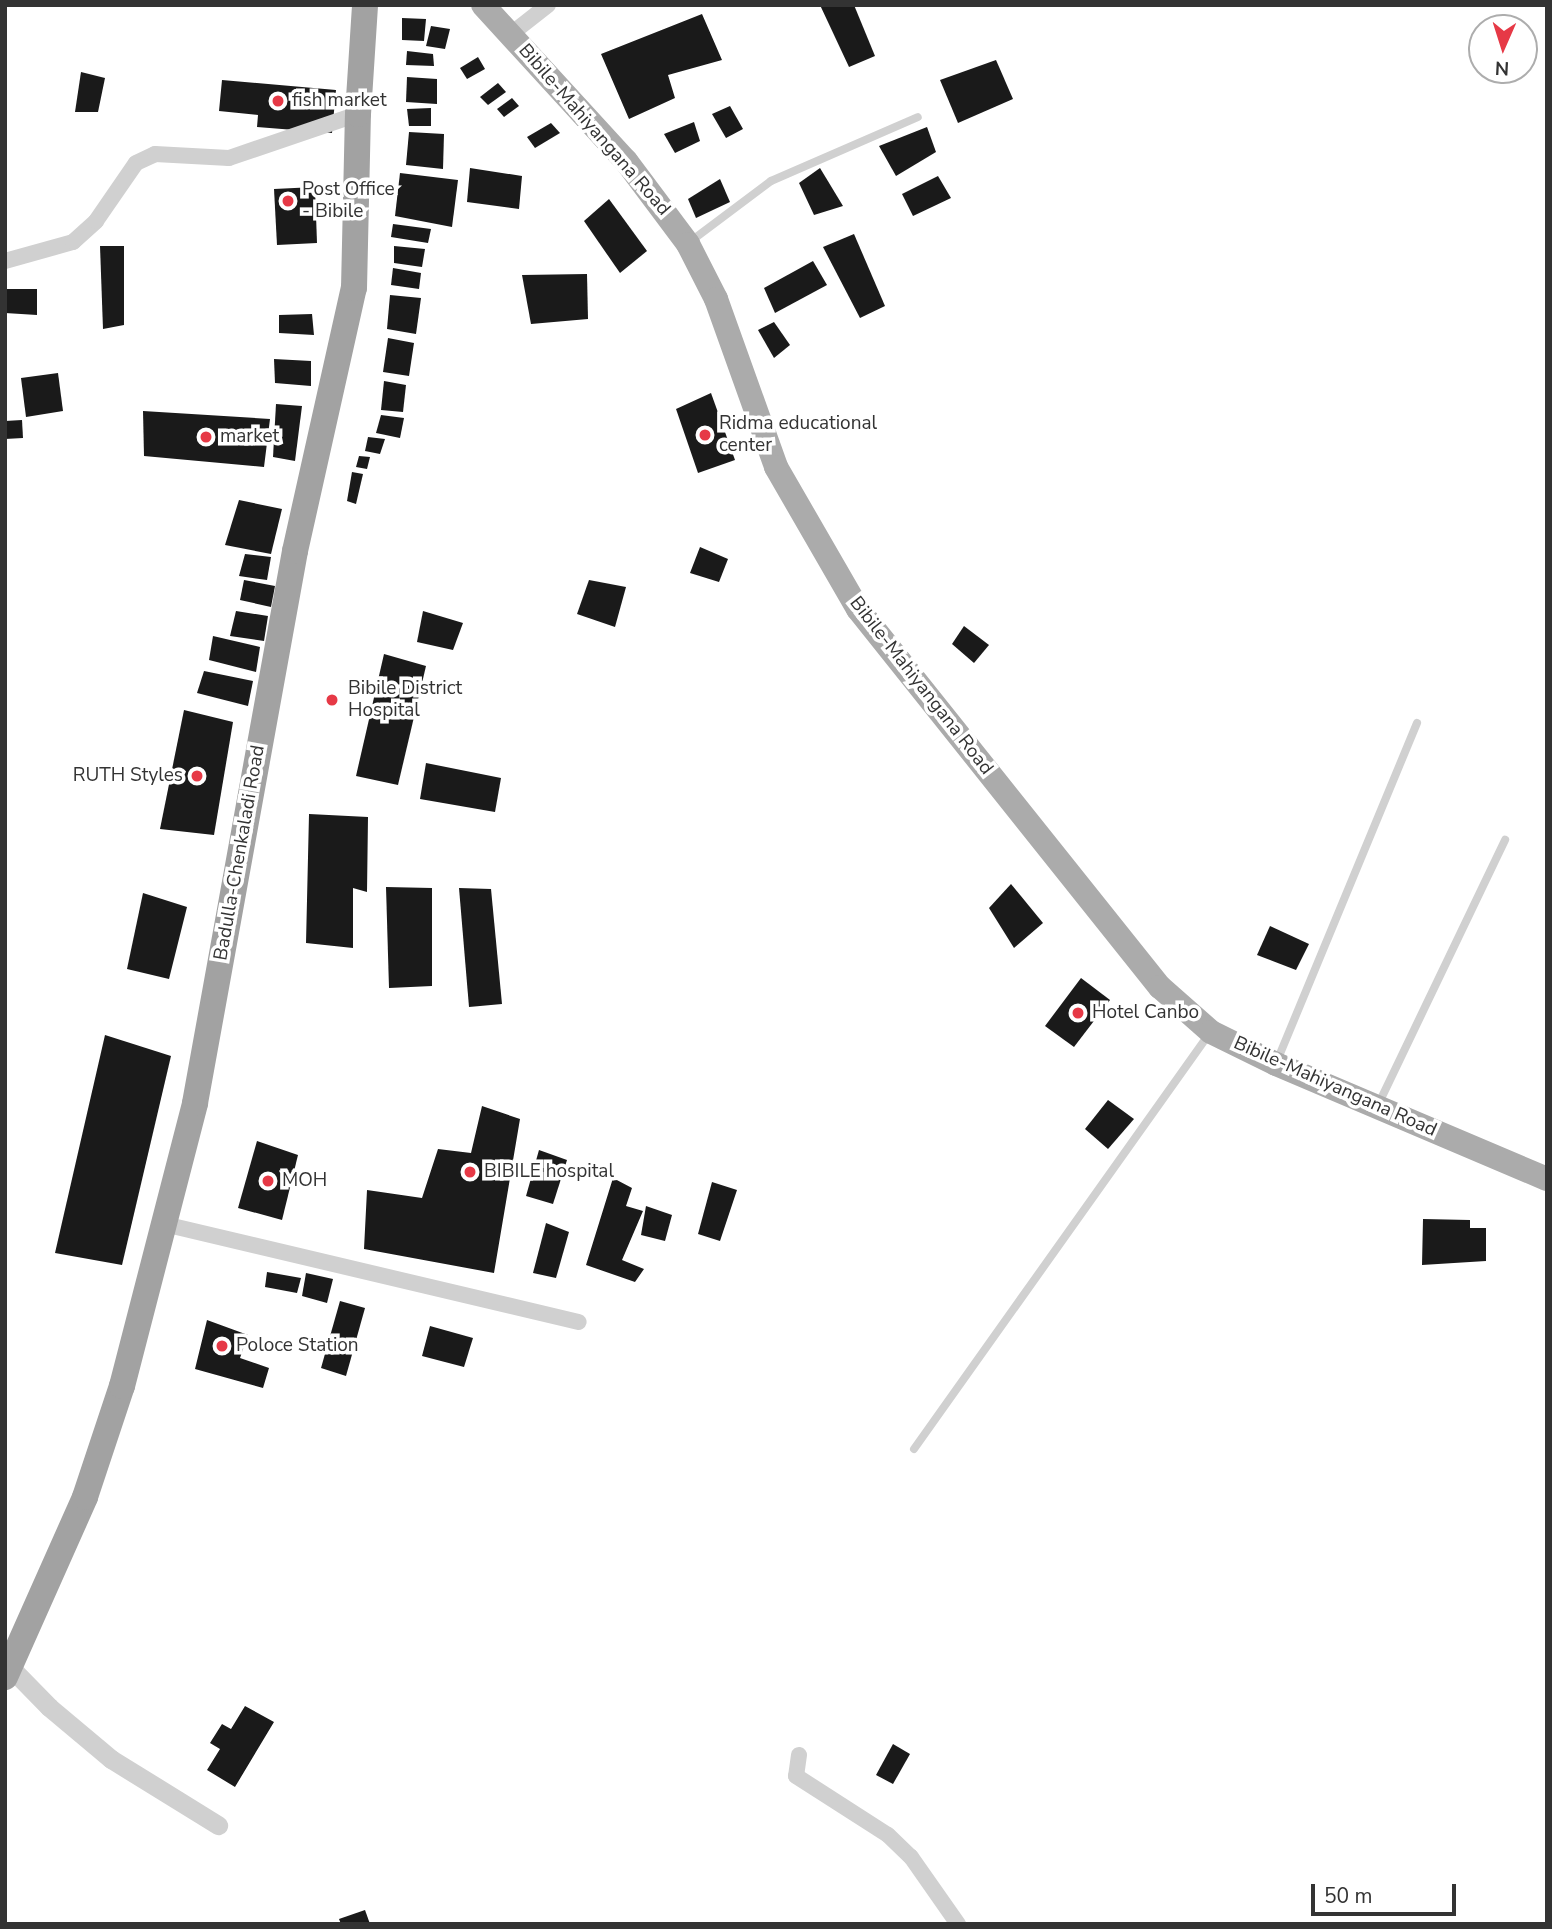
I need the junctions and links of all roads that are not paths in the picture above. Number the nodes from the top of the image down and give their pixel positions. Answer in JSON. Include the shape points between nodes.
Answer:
{"nodes":[{"id":1,"x":365,"y":5,"type":"edge"},
{"id":2,"x":482,"y":5,"type":"edge"},
{"id":3,"x":548,"y":5,"type":"edge"},
{"id":4,"x":511,"y":34,"type":"junction"},
{"id":5,"x":358,"y":114,"type":"junction"},
{"id":6,"x":918,"y":117,"type":"dead end"},
{"id":7,"x":688,"y":244,"type":"junction"},
{"id":8,"x":5,"y":261,"type":"edge"},
{"id":9,"x":1418,"y":723,"type":"dead end"},
{"id":10,"x":1505,"y":840,"type":"dead end"},
{"id":11,"x":1210,"y":1032,"type":"junction"},
{"id":12,"x":1276,"y":1064,"type":"junction"},
{"id":13,"x":1378,"y":1106,"type":"junction"},
{"id":14,"x":1547,"y":1179,"type":"edge"},
{"id":15,"x":164,"y":1224,"type":"junction"},
{"id":16,"x":579,"y":1322,"type":"dead end"},
{"id":17,"x":914,"y":1449,"type":"dead end"},
{"id":18,"x":7,"y":1668,"type":"edge"},
{"id":19,"x":799,"y":1755,"type":"dead end"},
{"id":20,"x":218,"y":1825,"type":"dead end"},
{"id":21,"x":958,"y":1924,"type":"edge"}],
"edges":[{"from":1,"to":5,"type":"highway","name":"Badulla-Chenkaladi Road"},
{"from":2,"to":4,"type":"main road","name":"Bibile-Mahiyangana Road"},
{"from":3,"to":4,"type":"street"},
{"from":4,"to":7,"type":"main road","name":"Bibile-Mahiyangana Road","via":[[626,161]]},
{"from":5,"to":8,"type":"street","via":[[229,158],[155,154],[136,163],[96,221],[73,242]]},
{"from":5,"to":15,"type":"highway","name":"Badulla-Chenkaladi Road","via":[[354,288],[295,551],[195,1103]]},
{"from":6,"to":7,"type":"lane","via":[[771,181]]},
{"from":7,"to":11,"type":"main road","name":"Bibile-Mahiyangana Road","via":[[716,299],[776,467],[858,609],[1160,987]]},
{"from":9,"to":12,"type":"lane"},
{"from":10,"to":13,"type":"lane"},
{"from":11,"to":12,"type":"main road","name":"Bibile-Mahiyangana Road"},
{"from":11,"to":17,"type":"lane"},
{"from":12,"to":13,"type":"main road","name":"Bibile-Mahiyangana Road"},
{"from":13,"to":14,"type":"main road","name":"Bibile-Mahiyangana Road"},
{"from":15,"to":16,"type":"street"},
{"from":15,"to":18,"type":"highway","name":"Badulla-Chenkaladi Road","via":[[122,1387],[85,1497]]},
{"from":18,"to":20,"type":"street","via":[[111,1759]]},
{"from":19,"to":21,"type":"street","via":[[796,1776],[888,1835],[911,1857]]}]}
